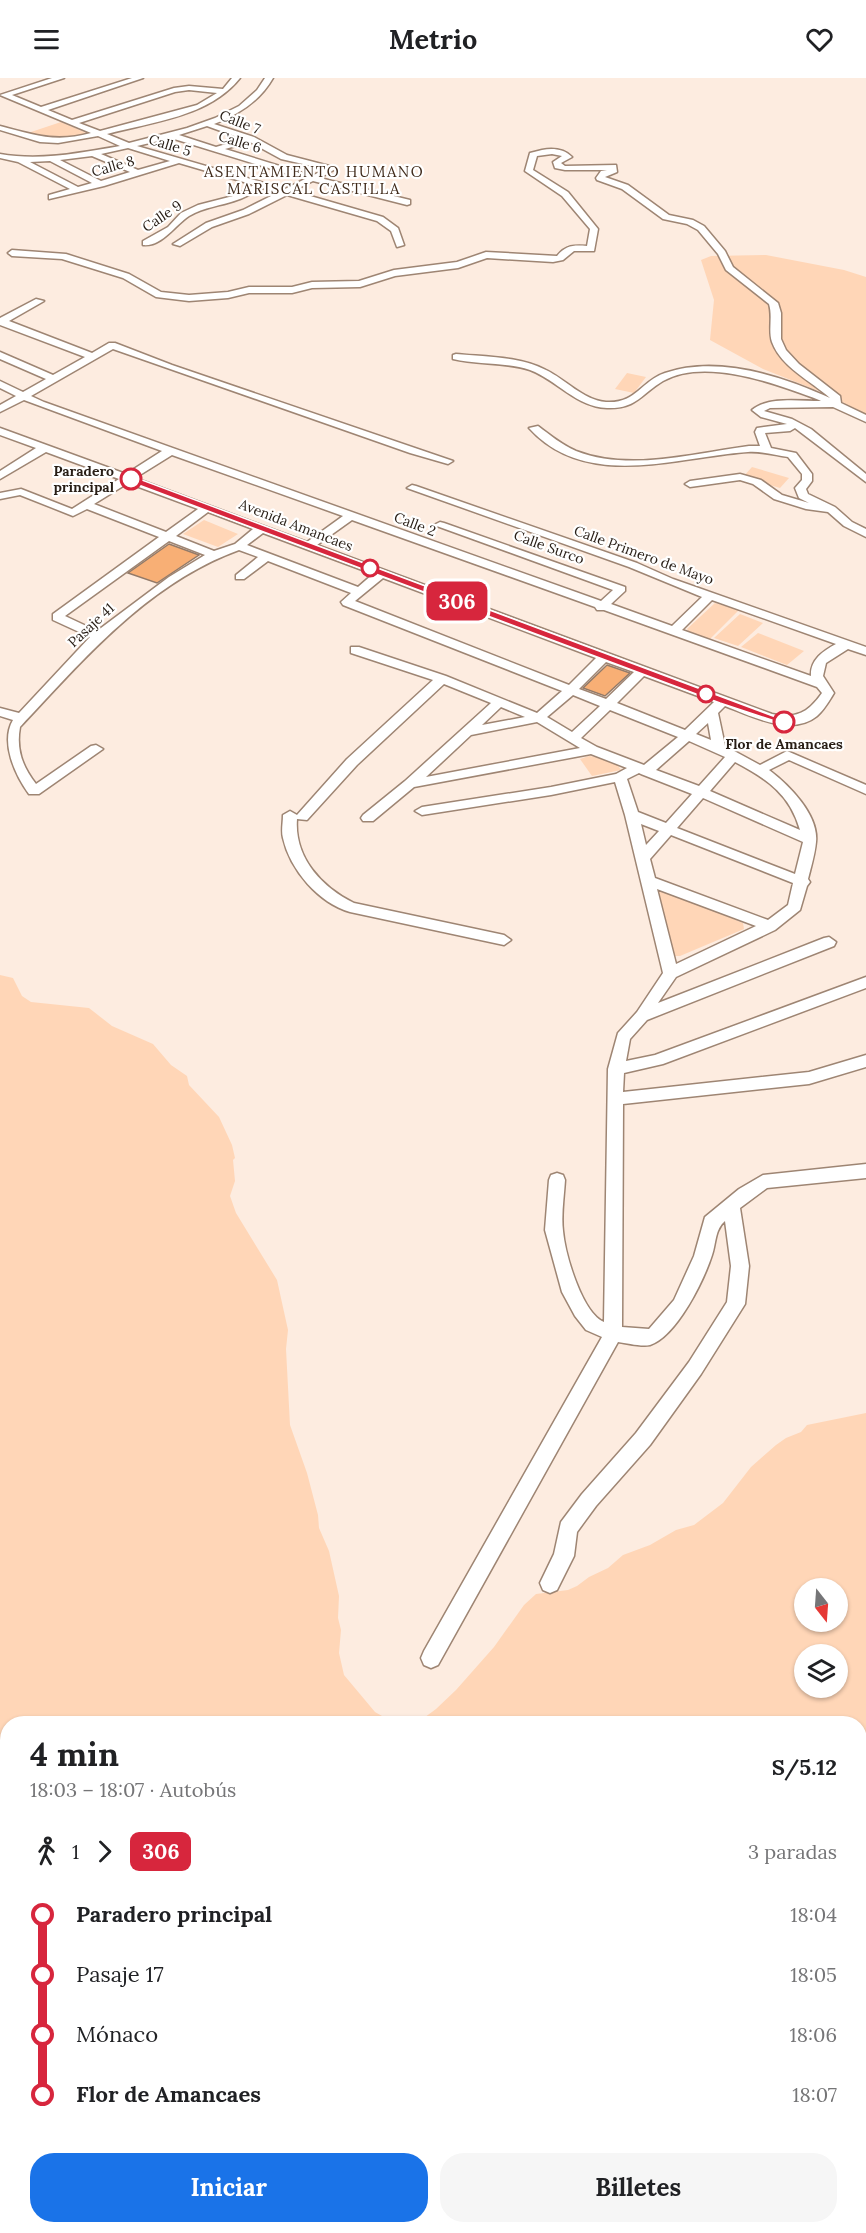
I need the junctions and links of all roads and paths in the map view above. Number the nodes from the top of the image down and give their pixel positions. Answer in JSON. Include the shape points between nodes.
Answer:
{"nodes":[{"id":1,"x":60,"y":78,"type":"edge"},
{"id":2,"x":139,"y":78,"type":"edge"},
{"id":3,"x":236,"y":78,"type":"edge"},
{"id":4,"x":269,"y":78,"type":"edge"},
{"id":5,"x":225,"y":91,"type":"junction"},
{"id":6,"x":3,"y":96,"type":"edge"},
{"id":7,"x":40,"y":110,"type":"junction"},
{"id":8,"x":70,"y":123,"type":"junction"},
{"id":9,"x":205,"y":123,"type":"junction"},
{"id":10,"x":0,"y":128,"type":"edge"},
{"id":11,"x":96,"y":135,"type":"junction"},
{"id":12,"x":170,"y":135,"type":"junction"},
{"id":13,"x":251,"y":139,"type":"junction"},
{"id":14,"x":128,"y":146,"type":"junction"},
{"id":15,"x":217,"y":149,"type":"junction"},
{"id":16,"x":92,"y":153,"type":"junction"},
{"id":17,"x":0,"y":156,"type":"edge"},
{"id":18,"x":284,"y":157,"type":"junction"},
{"id":19,"x":51,"y":159,"type":"junction"},
{"id":20,"x":22,"y":161,"type":"junction"},
{"id":21,"x":178,"y":161,"type":"junction"},
{"id":22,"x":266,"y":164,"type":"junction"},
{"id":23,"x":256,"y":169,"type":"dead end"},
{"id":24,"x":139,"y":173,"type":"junction"},
{"id":25,"x":247,"y":174,"type":"dead end"},
{"id":26,"x":237,"y":178,"type":"junction"},
{"id":27,"x":314,"y":178,"type":"junction"},
{"id":28,"x":101,"y":184,"type":"junction"},
{"id":29,"x":261,"y":185,"type":"junction"},
{"id":30,"x":77,"y":190,"type":"junction"},
{"id":31,"x":287,"y":192,"type":"junction"},
{"id":32,"x":52,"y":197,"type":"dead end"},
{"id":33,"x":407,"y":202,"type":"dead end"},
{"id":34,"x":146,"y":243,"type":"dead end"},
{"id":35,"x":177,"y":244,"type":"dead end"},
{"id":36,"x":400,"y":245,"type":"dead end"},
{"id":37,"x":12,"y":254,"type":"dead end"},
{"id":38,"x":39,"y":301,"type":"dead end"},
{"id":39,"x":0,"y":322,"type":"edge"},
{"id":40,"x":97,"y":354,"type":"junction"},
{"id":41,"x":0,"y":355,"type":"edge"},
{"id":42,"x":456,"y":357,"type":"dead end"},
{"id":43,"x":732,"y":373,"type":"junction"},
{"id":44,"x":55,"y":378,"type":"junction"},
{"id":45,"x":684,"y":382,"type":"dead end"},
{"id":46,"x":0,"y":384,"type":"edge"},
{"id":47,"x":23,"y":395,"type":"junction"},
{"id":48,"x":835,"y":403,"type":"junction"},
{"id":49,"x":0,"y":409,"type":"edge"},
{"id":50,"x":866,"y":419,"type":"edge"},
{"id":51,"x":793,"y":423,"type":"junction"},
{"id":52,"x":534,"y":428,"type":"dead end"},
{"id":53,"x":2,"y":434,"type":"edge"},
{"id":54,"x":44,"y":448,"type":"junction"},
{"id":55,"x":767,"y":450,"type":"junction"},
{"id":56,"x":170,"y":451,"type":"junction"},
{"id":57,"x":444,"y":464,"type":"dead end"},
{"id":58,"x":0,"y":476,"type":"edge"},
{"id":59,"x":128,"y":478,"type":"junction"},
{"id":60,"x":866,"y":479,"type":"edge"},
{"id":61,"x":690,"y":484,"type":"dead end"},
{"id":62,"x":412,"y":488,"type":"dead end"},
{"id":63,"x":0,"y":496,"type":"edge"},
{"id":64,"x":87,"y":505,"type":"junction"},
{"id":65,"x":208,"y":507,"type":"junction"},
{"id":66,"x":831,"y":508,"type":"junction"},
{"id":67,"x":350,"y":516,"type":"junction"},
{"id":68,"x":440,"y":525,"type":"dead end"},
{"id":69,"x":262,"y":528,"type":"junction"},
{"id":70,"x":866,"y":534,"type":"edge"},
{"id":71,"x":168,"y":537,"type":"junction"},
{"id":72,"x":239,"y":546,"type":"junction"},
{"id":73,"x":309,"y":546,"type":"junction"},
{"id":74,"x":214,"y":555,"type":"junction"},
{"id":75,"x":267,"y":556,"type":"junction"},
{"id":76,"x":382,"y":573,"type":"junction"},
{"id":77,"x":240,"y":577,"type":"dead end"},
{"id":78,"x":359,"y":592,"type":"junction"},
{"id":79,"x":710,"y":595,"type":"junction"},
{"id":80,"x":601,"y":607,"type":"junction"},
{"id":81,"x":673,"y":632,"type":"junction"},
{"id":82,"x":98,"y":636,"type":"junction"},
{"id":83,"x":847,"y":645,"type":"junction"},
{"id":84,"x":355,"y":650,"type":"dead end"},
{"id":85,"x":866,"y":651,"type":"edge"},
{"id":86,"x":605,"y":656,"type":"junction"},
{"id":87,"x":643,"y":670,"type":"junction"},
{"id":88,"x":442,"y":679,"type":"junction"},
{"id":89,"x":822,"y":684,"type":"junction"},
{"id":90,"x":572,"y":689,"type":"junction"},
{"id":91,"x":723,"y":701,"type":"junction"},
{"id":92,"x":500,"y":702,"type":"junction"},
{"id":93,"x":609,"y":704,"type":"junction"},
{"id":94,"x":0,"y":712,"type":"edge"},
{"id":95,"x":712,"y":712,"type":"junction"},
{"id":96,"x":22,"y":718,"type":"junction"},
{"id":97,"x":538,"y":718,"type":"junction"},
{"id":98,"x":466,"y":733,"type":"junction"},
{"id":99,"x":687,"y":736,"type":"junction"},
{"id":100,"x":573,"y":740,"type":"junction"},
{"id":101,"x":719,"y":748,"type":"junction"},
{"id":102,"x":96,"y":749,"type":"dead end"},
{"id":103,"x":592,"y":750,"type":"junction"},
{"id":104,"x":734,"y":755,"type":"junction"},
{"id":105,"x":643,"y":770,"type":"junction"},
{"id":106,"x":760,"y":770,"type":"junction"},
{"id":107,"x":620,"y":777,"type":"junction"},
{"id":108,"x":410,"y":784,"type":"junction"},
{"id":109,"x":866,"y":790,"type":"edge"},
{"id":110,"x":701,"y":792,"type":"junction"},
{"id":111,"x":422,"y":811,"type":"dead end"},
{"id":112,"x":632,"y":815,"type":"junction"},
{"id":113,"x":368,"y":818,"type":"dead end"},
{"id":114,"x":668,"y":829,"type":"junction"},
{"id":115,"x":810,"y":840,"type":"junction"},
{"id":116,"x":643,"y":858,"type":"junction"},
{"id":117,"x":649,"y":881,"type":"junction"},
{"id":118,"x":802,"y":882,"type":"junction"},
{"id":119,"x":770,"y":926,"type":"junction"},
{"id":120,"x":504,"y":940,"type":"dead end"},
{"id":121,"x":828,"y":942,"type":"dead end"},
{"id":122,"x":671,"y":973,"type":"junction"},
{"id":123,"x":866,"y":982,"type":"edge"},
{"id":124,"x":642,"y":1017,"type":"junction"},
{"id":125,"x":866,"y":1061,"type":"edge"},
{"id":126,"x":616,"y":1069,"type":"junction"},
{"id":127,"x":615,"y":1099,"type":"junction"},
{"id":128,"x":866,"y":1171,"type":"edge"},
{"id":129,"x":557,"y":1180,"type":"dead end"},
{"id":130,"x":731,"y":1207,"type":"junction"},
{"id":131,"x":613,"y":1334,"type":"junction"},
{"id":132,"x":550,"y":1583,"type":"dead end"},
{"id":133,"x":431,"y":1658,"type":"dead end"}],
"edges":[{"from":1,"to":6,"type":"street"},
{"from":2,"to":7,"type":"street"},
{"from":3,"to":5,"type":"street"},
{"from":4,"to":9,"type":"street","via":[[236,111]]},
{"from":5,"to":8,"type":"street","via":[[174,90]]},
{"from":5,"to":11,"type":"street","via":[[200,107]]},
{"from":6,"to":7,"type":"street","name":"Calle 5"},
{"from":7,"to":8,"type":"street","name":"Calle 5"},
{"from":8,"to":11,"type":"street","name":"Calle 5"},
{"from":9,"to":12,"type":"street"},
{"from":9,"to":13,"type":"street","name":"Calle 7"},
{"from":10,"to":11,"type":"street","via":[[49,140]]},
{"from":11,"to":14,"type":"street","name":"Calle 5"},
{"from":12,"to":14,"type":"street"},
{"from":12,"to":15,"type":"street","name":"Calle 6"},
{"from":13,"to":15,"type":"street","name":"Calle 8"},
{"from":13,"to":18,"type":"street","name":"Calle 7"},
{"from":14,"to":16,"type":"street"},
{"from":14,"to":21,"type":"street","name":"Calle 5"},
{"from":15,"to":21,"type":"street","name":"Calle 8"},
{"from":15,"to":22,"type":"street","name":"Calle 6"},
{"from":16,"to":19,"type":"street"},
{"from":16,"to":24,"type":"street"},
{"from":17,"to":20,"type":"street"},
{"from":18,"to":22,"type":"street"},
{"from":18,"to":27,"type":"street","name":"Calle 7","via":[[333,168]]},
{"from":19,"to":20,"type":"street"},
{"from":19,"to":28,"type":"street"},
{"from":20,"to":30,"type":"street"},
{"from":21,"to":24,"type":"street","name":"Calle 8"},
{"from":21,"to":26,"type":"street","name":"Calle 5"},
{"from":22,"to":23,"type":"street"},
{"from":22,"to":27,"type":"street","name":"Calle 6"},
{"from":24,"to":28,"type":"street","name":"Calle 8"},
{"from":25,"to":26,"type":"street"},
{"from":26,"to":29,"type":"street","name":"Calle 5"},
{"from":27,"to":31,"type":"street"},
{"from":27,"to":33,"type":"street","name":"Calle 6"},
{"from":28,"to":30,"type":"street","name":"Calle 8"},
{"from":29,"to":31,"type":"street","name":"Calle 5"},
{"from":29,"to":34,"type":"street","name":"Calle 9","via":[[236,198],[184,215],[171,229]]},
{"from":30,"to":32,"type":"street","name":"Calle 8"},
{"from":31,"to":35,"type":"street","via":[[208,225]]},
{"from":31,"to":36,"type":"street","name":"Calle 5","via":[[380,219],[395,230]]},
{"from":37,"to":48,"type":"street","via":[[74,259],[126,276],[159,295],[189,298],[249,290],[292,291],[312,285],[360,284],[394,273],[455,266],[486,255],[557,259],[569,249],[591,249],[593,226],[565,194],[529,170],[536,153],[566,154],[568,158],[557,162],[558,166],[613,167],[600,178],[625,188],[666,217],[701,228],[729,268],[773,303],[779,347],[833,395]]},
{"from":38,"to":39,"type":"street"},
{"from":39,"to":40,"type":"street"},
{"from":40,"to":44,"type":"street"},
{"from":40,"to":57,"type":"street","via":[[272,414]]},
{"from":41,"to":44,"type":"street"},
{"from":42,"to":43,"type":"street","via":[[533,368],[604,405],[637,400],[657,381],[672,374],[697,370]]},
{"from":43,"to":45,"type":"street","via":[[703,375]]},
{"from":43,"to":48,"type":"street","via":[[770,379]]},
{"from":44,"to":47,"type":"street"},
{"from":46,"to":47,"type":"street","name":"Calle 2"},
{"from":47,"to":49,"type":"street"},
{"from":47,"to":56,"type":"street","name":"Calle 2"},
{"from":48,"to":50,"type":"street"},
{"from":48,"to":51,"type":"street","via":[[768,405],[757,410]]},
{"from":51,"to":55,"type":"street","via":[[790,428],[761,430]]},
{"from":51,"to":60,"type":"street"},
{"from":52,"to":55,"type":"street","via":[[574,453],[607,461],[632,463]]},
{"from":53,"to":54,"type":"street","name":"Avenida Amancaes"},
{"from":54,"to":58,"type":"street"},
{"from":54,"to":59,"type":"street","name":"Avenida Amancaes"},
{"from":55,"to":66,"type":"street","via":[[796,458],[807,474],[800,492],[808,500]]},
{"from":56,"to":59,"type":"street"},
{"from":56,"to":67,"type":"street","name":"Calle 2"},
{"from":59,"to":64,"type":"street"},
{"from":59,"to":65,"type":"street","name":"Avenida Amancaes"},
{"from":61,"to":66,"type":"street","via":[[740,477],[757,482],[778,497],[806,506]]},
{"from":62,"to":79,"type":"street","name":"Calle Primero de Mayo"},
{"from":63,"to":64,"type":"street","via":[[21,492],[73,513]]},
{"from":64,"to":71,"type":"street"},
{"from":65,"to":69,"type":"street","name":"Avenida Amancaes"},
{"from":65,"to":71,"type":"street"},
{"from":66,"to":70,"type":"street"},
{"from":67,"to":73,"type":"street"},
{"from":67,"to":80,"type":"street","name":"Calle 2"},
{"from":68,"to":80,"type":"street","name":"Calle Surco","via":[[621,589]]},
{"from":69,"to":72,"type":"street","name":"Pasaje 41"},
{"from":69,"to":73,"type":"street","name":"Avenida Amancaes"},
{"from":71,"to":74,"type":"street"},
{"from":71,"to":82,"type":"street","via":[[57,618]]},
{"from":72,"to":74,"type":"street","name":"Pasaje 41"},
{"from":72,"to":75,"type":"street"},
{"from":73,"to":76,"type":"street","name":"Avenida Amancaes"},
{"from":74,"to":82,"type":"street","name":"Pasaje 41","via":[[173,579]]},
{"from":75,"to":77,"type":"street"},
{"from":75,"to":78,"type":"street"},
{"from":76,"to":78,"type":"street"},
{"from":76,"to":86,"type":"street","name":"Avenida Amancaes"},
{"from":78,"to":90,"type":"street","via":[[348,602]]},
{"from":79,"to":81,"type":"street"},
{"from":79,"to":83,"type":"street","name":"Calle Primero de Mayo"},
{"from":80,"to":81,"type":"street","name":"Calle 2"},
{"from":81,"to":89,"type":"street","name":"Calle 2"},
{"from":82,"to":96,"type":"street","name":"Pasaje 41"},
{"from":83,"to":85,"type":"street","name":"Calle Primero de Mayo"},
{"from":83,"to":89,"type":"street","via":[[831,652],[818,666],[817,678]]},
{"from":84,"to":88,"type":"street"},
{"from":86,"to":87,"type":"street","name":"Avenida Amancaes"},
{"from":86,"to":90,"type":"street"},
{"from":87,"to":91,"type":"street","name":"Avenida Amancaes"},
{"from":87,"to":93,"type":"street"},
{"from":88,"to":92,"type":"street"},
{"from":88,"to":120,"type":"street","via":[[296,816],[289,836],[297,857],[317,886],[334,900],[350,907]]},
{"from":89,"to":91,"type":"street","name":"Avenida Amancaes","via":[[828,693],[813,714],[796,722],[784,722]]},
{"from":90,"to":93,"type":"street"},
{"from":90,"to":97,"type":"street"},
{"from":91,"to":95,"type":"street"},
{"from":92,"to":97,"type":"street"},
{"from":92,"to":98,"type":"street"},
{"from":93,"to":99,"type":"street"},
{"from":93,"to":100,"type":"street"},
{"from":94,"to":96,"type":"street"},
{"from":95,"to":99,"type":"street"},
{"from":95,"to":101,"type":"street"},
{"from":96,"to":102,"type":"street","name":"Pasaje 41","via":[[14,726],[13,754],[34,790]]},
{"from":97,"to":98,"type":"street"},
{"from":97,"to":100,"type":"street"},
{"from":98,"to":108,"type":"street"},
{"from":99,"to":101,"type":"street"},
{"from":99,"to":105,"type":"street"},
{"from":100,"to":103,"type":"street"},
{"from":101,"to":104,"type":"street"},
{"from":103,"to":105,"type":"street"},
{"from":103,"to":108,"type":"street"},
{"from":104,"to":106,"type":"street"},
{"from":104,"to":110,"type":"street"},
{"from":105,"to":107,"type":"street"},
{"from":105,"to":110,"type":"street"},
{"from":106,"to":109,"type":"street","via":[[792,756]]},
{"from":106,"to":115,"type":"street","via":[[780,785],[801,810]]},
{"from":107,"to":111,"type":"street"},
{"from":107,"to":112,"type":"street"},
{"from":108,"to":113,"type":"street"},
{"from":110,"to":114,"type":"street"},
{"from":110,"to":115,"type":"street"},
{"from":112,"to":114,"type":"street"},
{"from":112,"to":116,"type":"street"},
{"from":114,"to":116,"type":"street"},
{"from":114,"to":118,"type":"street"},
{"from":115,"to":118,"type":"street"},
{"from":116,"to":117,"type":"street"},
{"from":117,"to":119,"type":"street"},
{"from":117,"to":122,"type":"street"},
{"from":118,"to":119,"type":"street","via":[[795,907]]},
{"from":119,"to":122,"type":"street"},
{"from":121,"to":124,"type":"street"},
{"from":122,"to":124,"type":"street"},
{"from":123,"to":126,"type":"street","via":[[657,1060]]},
{"from":124,"to":126,"type":"street","via":[[623,1037]]},
{"from":125,"to":127,"type":"street","via":[[809,1078]]},
{"from":126,"to":127,"type":"street"},
{"from":127,"to":131,"type":"street"},
{"from":128,"to":130,"type":"street","via":[[763,1182]]},
{"from":129,"to":131,"type":"street","via":[[554,1230],[571,1292],[592,1324]]},
{"from":130,"to":131,"type":"street","via":[[711,1222],[703,1256],[680,1305],[655,1334],[647,1338]]},
{"from":130,"to":132,"type":"street","via":[[740,1266],[736,1304],[648,1432],[568,1529],[564,1556]]},
{"from":131,"to":133,"type":"street"}]}
